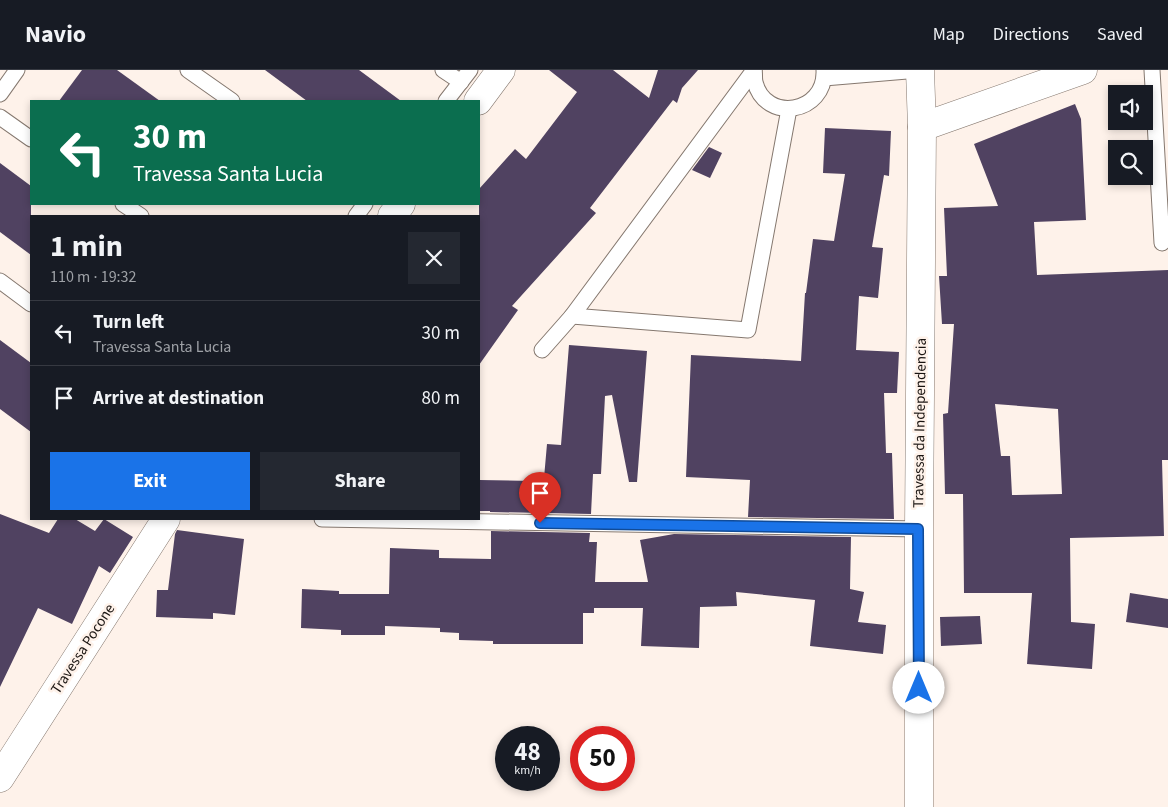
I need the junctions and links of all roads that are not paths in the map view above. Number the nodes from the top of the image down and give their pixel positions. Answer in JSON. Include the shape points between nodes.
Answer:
{"nodes":[{"id":1,"x":17,"y":70,"type":"edge"},
{"id":2,"x":188,"y":70,"type":"edge"},
{"id":3,"x":444,"y":70,"type":"edge"},
{"id":4,"x":501,"y":70,"type":"edge"},
{"id":5,"x":754,"y":70,"type":"edge"},
{"id":6,"x":920,"y":70,"type":"edge"},
{"id":7,"x":1083,"y":70,"type":"edge"},
{"id":8,"x":1152,"y":70,"type":"edge"},
{"id":9,"x":824,"y":74,"type":"edge"},
{"id":10,"x":470,"y":84,"type":"edge"},
{"id":11,"x":0,"y":94,"type":"edge"},
{"id":12,"x":231,"y":100,"type":"edge"},
{"id":13,"x":447,"y":100,"type":"edge"},
{"id":14,"x":789,"y":108,"type":"junction"},
{"id":15,"x":0,"y":117,"type":"edge"},
{"id":16,"x":922,"y":127,"type":"junction"},
{"id":17,"x":30,"y":138,"type":"edge"},
{"id":18,"x":124,"y":205,"type":"edge"},
{"id":19,"x":140,"y":215,"type":"edge"},
{"id":20,"x":1162,"y":243,"type":"dead end"},
{"id":21,"x":0,"y":281,"type":"edge"},
{"id":22,"x":30,"y":303,"type":"edge"},
{"id":23,"x":572,"y":316,"type":"junction"},
{"id":24,"x":542,"y":350,"type":"dead end"},
{"id":25,"x":165,"y":520,"type":"edge"},
{"id":26,"x":382,"y":520,"type":"edge"},
{"id":27,"x":918,"y":529,"type":"junction"},
{"id":28,"x":0,"y":778,"type":"edge"},
{"id":29,"x":919,"y":807,"type":"edge"}],
"edges":[{"from":1,"to":11,"type":"lane"},
{"from":2,"to":12,"type":"lane"},
{"from":3,"to":10,"type":"lane"},
{"from":4,"to":10,"type":"main road"},
{"from":5,"to":14,"type":"lane","via":[[755,82],[767,101]]},
{"from":5,"to":23,"type":"lane"},
{"from":6,"to":9,"type":"lane"},
{"from":6,"to":16,"type":"main road","name":"Travessa da Independencia"},
{"from":7,"to":16,"type":"main road"},
{"from":8,"to":20,"type":"lane"},
{"from":9,"to":14,"type":"lane","via":[[822,87],[809,103]]},
{"from":10,"to":13,"type":"lane"},
{"from":14,"to":23,"type":"lane","via":[[748,330]]},
{"from":15,"to":17,"type":"lane"},
{"from":16,"to":27,"type":"main road","name":"Travessa da Independencia"},
{"from":18,"to":19,"type":"lane"},
{"from":21,"to":22,"type":"lane"},
{"from":23,"to":24,"type":"lane"},
{"from":25,"to":28,"type":"main road","name":"Travessa Pocone"},
{"from":26,"to":27,"type":"lane"},
{"from":27,"to":29,"type":"main road","name":"Travessa da Independencia"}]}
